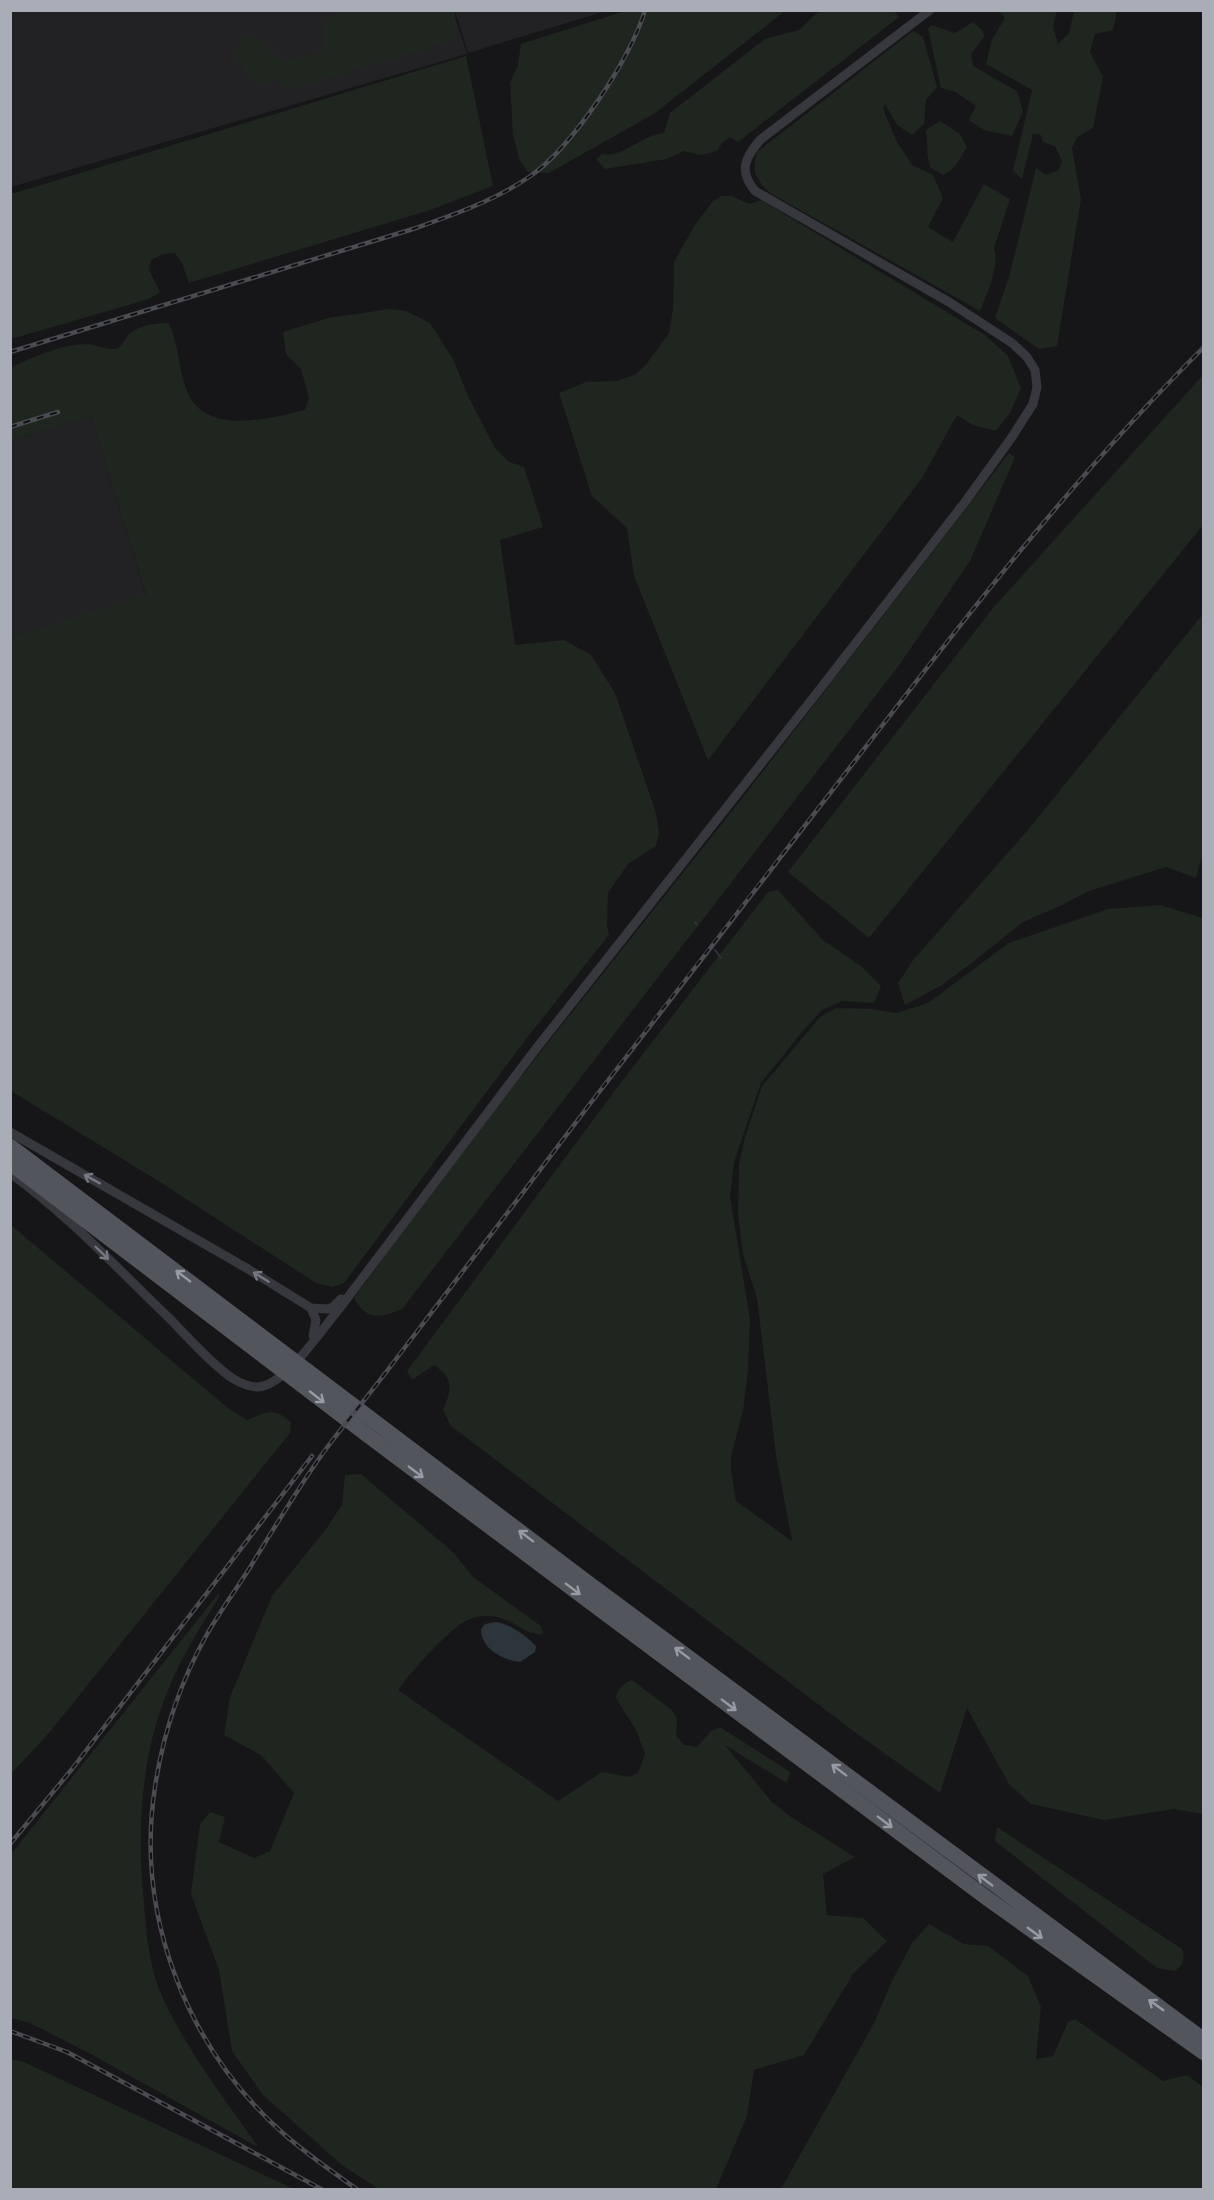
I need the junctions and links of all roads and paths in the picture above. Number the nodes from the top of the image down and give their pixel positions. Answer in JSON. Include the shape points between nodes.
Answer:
{"nodes":[{"id":1,"x":930,"y":10,"type":"edge"},
{"id":2,"x":10,"y":1132,"type":"edge"},
{"id":3,"x":10,"y":1146,"type":"edge"},
{"id":4,"x":10,"y":1163,"type":"edge"},
{"id":5,"x":10,"y":1173,"type":"edge"},
{"id":6,"x":363,"y":1275,"type":"junction"},
{"id":7,"x":311,"y":1308,"type":"junction"},
{"id":8,"x":259,"y":1342,"type":"junction"},
{"id":9,"x":305,"y":1350,"type":"junction"},
{"id":10,"x":374,"y":1431,"type":"junction"},
{"id":11,"x":1203,"y":2040,"type":"edge"},
{"id":12,"x":1203,"y":2053,"type":"edge"}],
"edges":[{"from":1,"to":6,"type":"street","via":[[760,140],[745,163],[746,179],[755,191],[949,302],[1021,350],[1037,378],[1033,404],[965,502]]},
{"from":7,"to":2,"type":"street","one_way":true},
{"from":8,"to":3,"type":"main road","one_way":true},
{"from":4,"to":8,"type":"main road"},
{"from":5,"to":9,"type":"street","one_way":true,"via":[[61,1214],[231,1377],[258,1387],[268,1384]]},
{"from":6,"to":7,"type":"street","via":[[333,1307]]},
{"from":6,"to":9,"type":"street"},
{"from":7,"to":9,"type":"street","via":[[316,1325]]},
{"from":8,"to":10,"type":"main road"},
{"from":11,"to":10,"type":"main road","one_way":true},
{"from":10,"to":12,"type":"main road","one_way":true,"via":[[988,1899]]}]}
